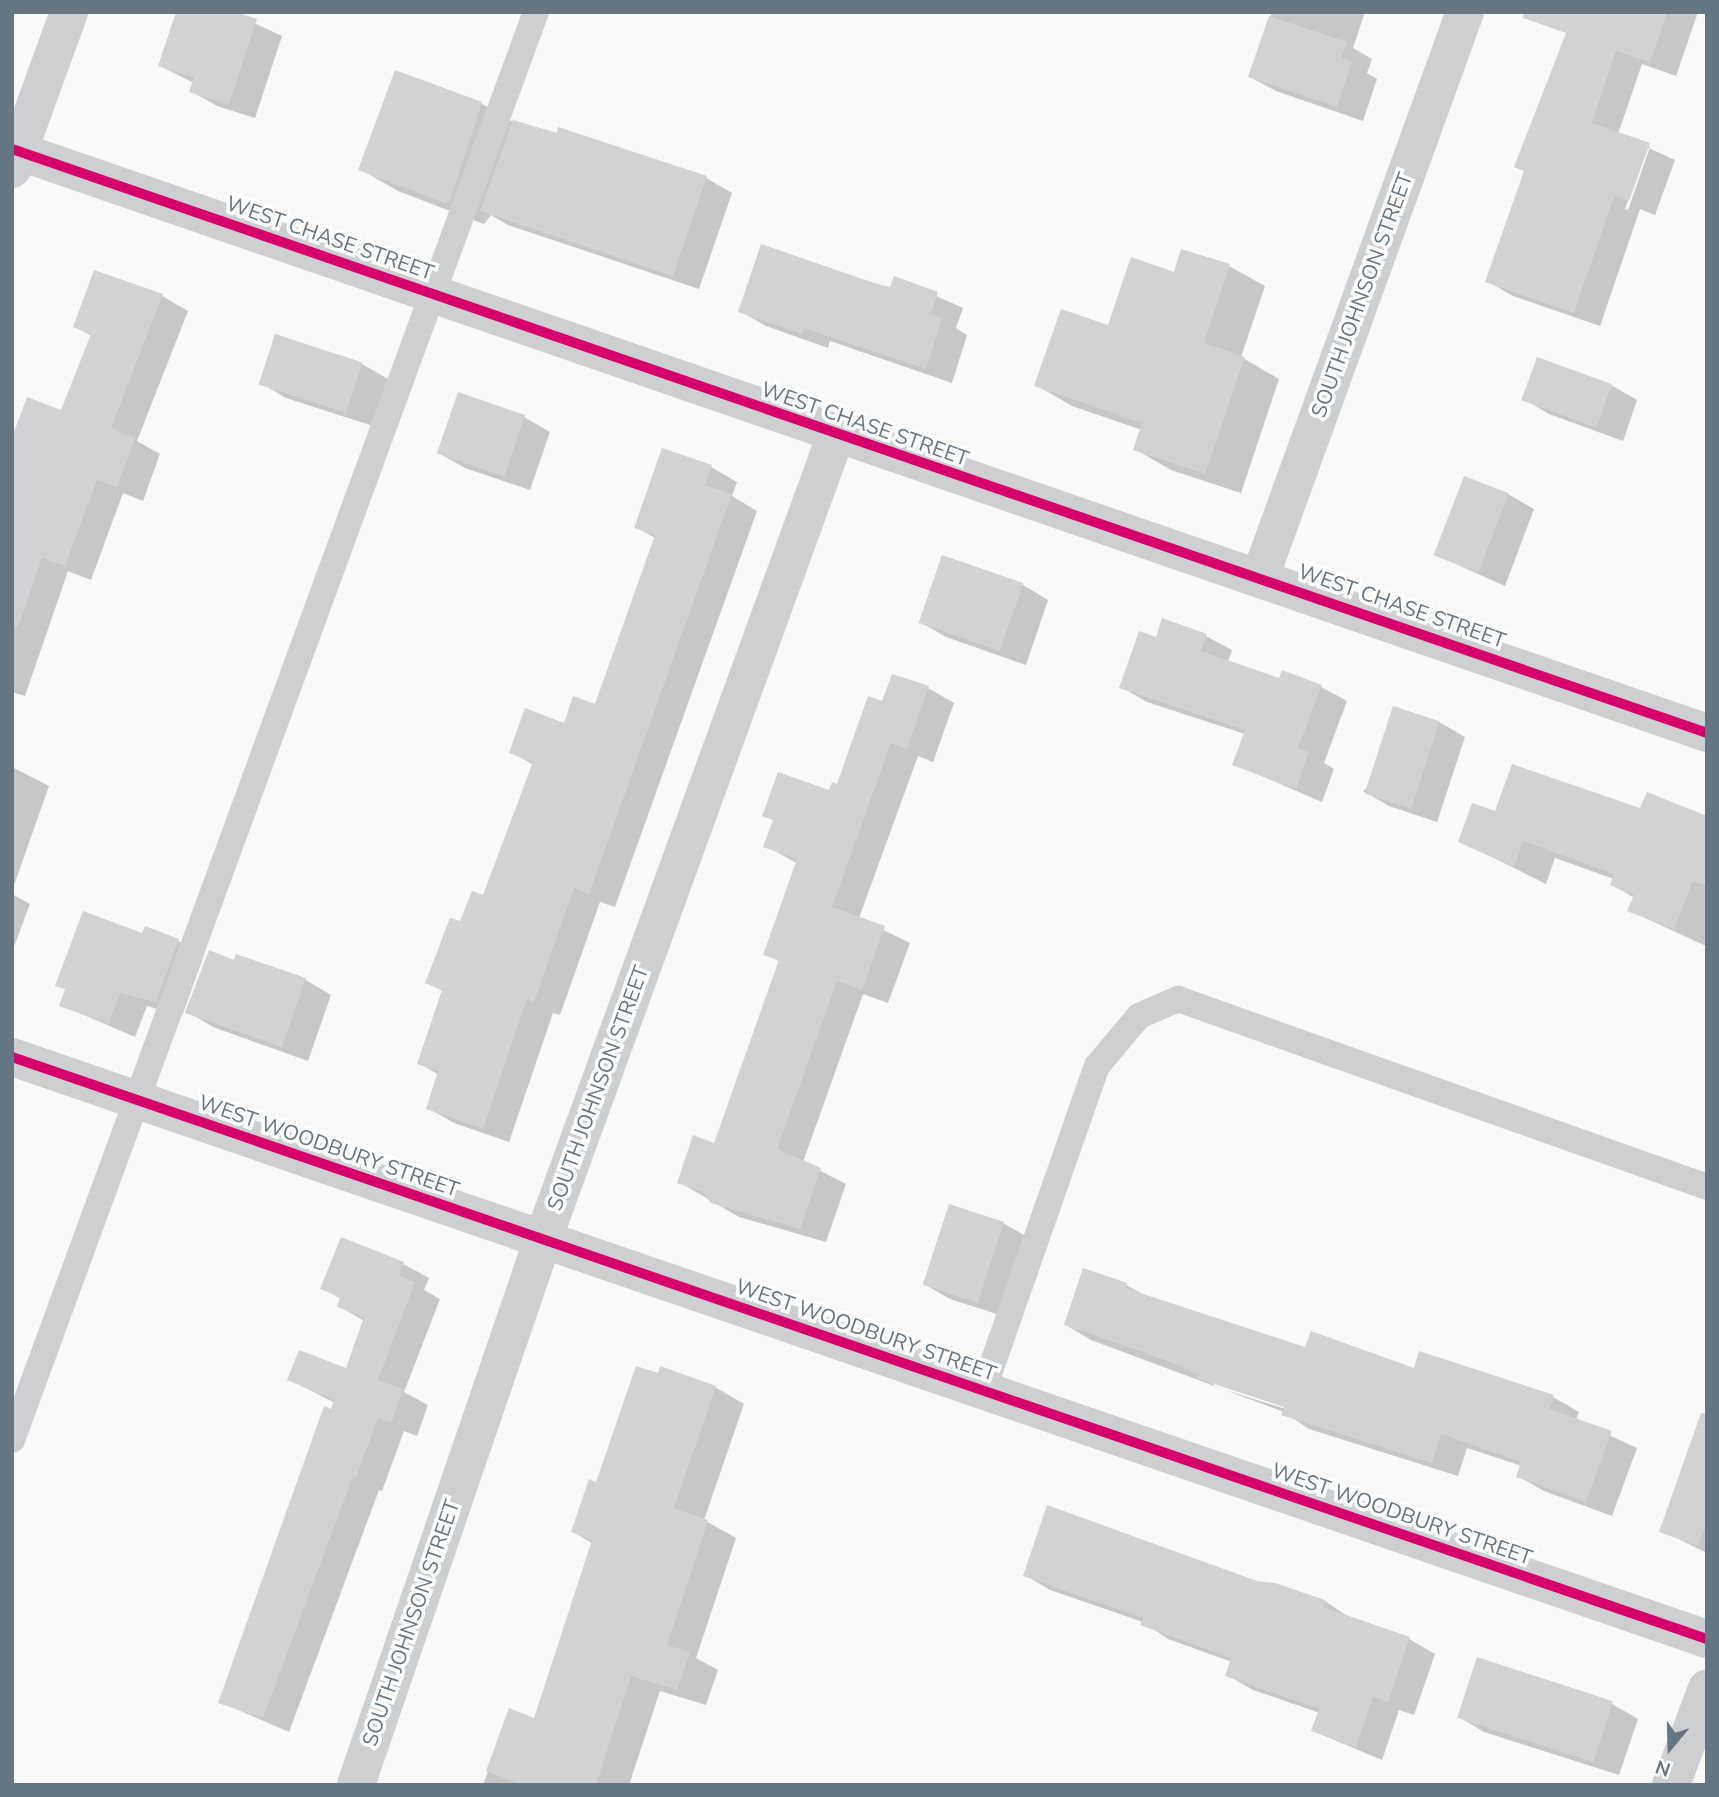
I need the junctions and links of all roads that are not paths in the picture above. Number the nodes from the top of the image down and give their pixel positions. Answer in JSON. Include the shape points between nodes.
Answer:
{"nodes":[{"id":1,"x":69,"y":12,"type":"edge"},
{"id":2,"x":536,"y":12,"type":"edge"},
{"id":3,"x":1465,"y":12,"type":"edge"},
{"id":4,"x":14,"y":156,"type":"edge"},
{"id":5,"x":434,"y":295,"type":"junction"},
{"id":6,"x":836,"y":435,"type":"junction"},
{"id":7,"x":1260,"y":577,"type":"junction"},
{"id":8,"x":1707,"y":733,"type":"edge"},
{"id":9,"x":12,"y":1057,"type":"edge"},
{"id":10,"x":140,"y":1101,"type":"junction"},
{"id":11,"x":1707,"y":1187,"type":"edge"},
{"id":12,"x":542,"y":1239,"type":"junction"},
{"id":13,"x":983,"y":1391,"type":"junction"},
{"id":14,"x":12,"y":1440,"type":"edge"},
{"id":15,"x":1707,"y":1639,"type":"edge"},
{"id":16,"x":1707,"y":1688,"type":"edge"},
{"id":17,"x":356,"y":1785,"type":"edge"},
{"id":18,"x":1671,"y":1785,"type":"edge"}],
"edges":[{"from":1,"to":4,"type":"street"},
{"from":2,"to":5,"type":"lane"},
{"from":3,"to":7,"type":"street","name":"SOUTH JOHNSON STREET"},
{"from":4,"to":5,"type":"street","name":"WEST CHASE STREET"},
{"from":5,"to":6,"type":"street","name":"WEST CHASE STREET"},
{"from":5,"to":10,"type":"lane"},
{"from":6,"to":7,"type":"street","name":"WEST CHASE STREET"},
{"from":6,"to":12,"type":"street","name":"SOUTH JOHNSON STREET"},
{"from":7,"to":8,"type":"street","name":"WEST CHASE STREET"},
{"from":9,"to":10,"type":"street","name":"WEST WOODBURY STREET"},
{"from":10,"to":12,"type":"street","name":"WEST WOODBURY STREET"},
{"from":10,"to":14,"type":"lane"},
{"from":11,"to":13,"type":"lane","via":[[1178,999],[1139,1016],[1097,1066]]},
{"from":12,"to":13,"type":"street","name":"WEST WOODBURY STREET"},
{"from":12,"to":17,"type":"street","name":"SOUTH JOHNSON STREET"},
{"from":13,"to":15,"type":"street","name":"WEST WOODBURY STREET"},
{"from":16,"to":18,"type":"street"}]}
